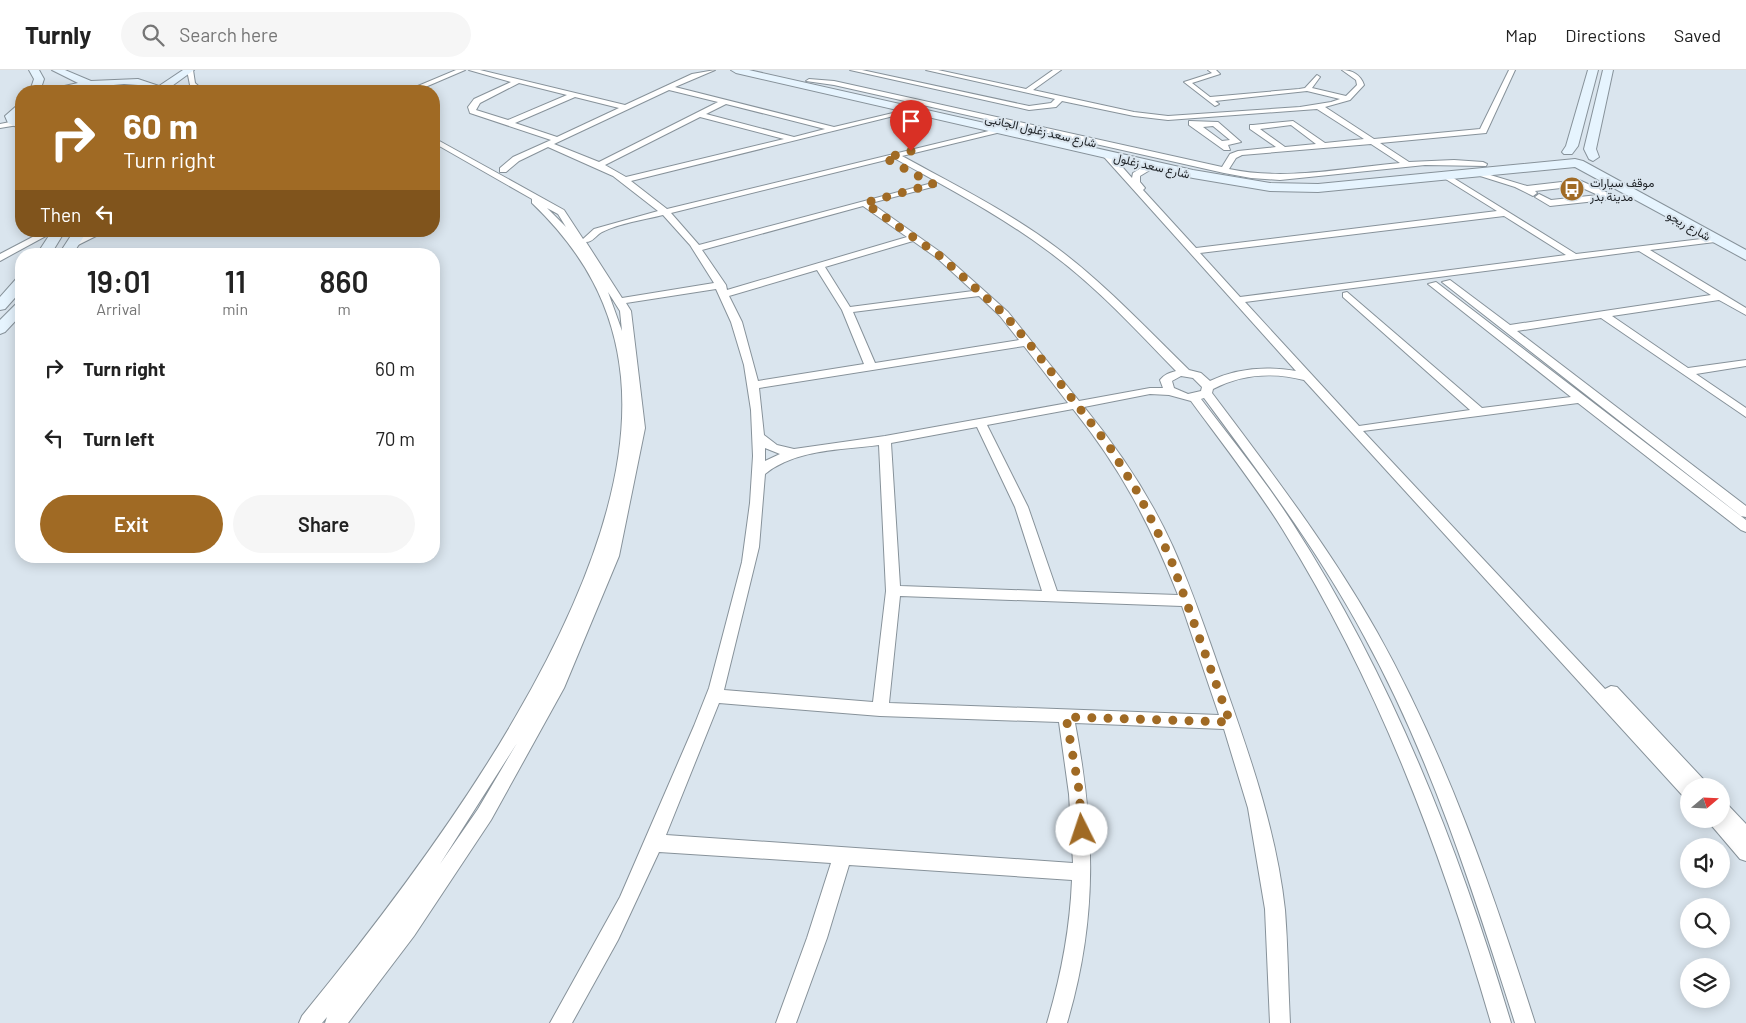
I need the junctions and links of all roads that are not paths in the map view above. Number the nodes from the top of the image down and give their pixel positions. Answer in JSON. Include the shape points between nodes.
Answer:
{"nodes":[{"id":1,"x":34,"y":70,"type":"edge"},
{"id":2,"x":57,"y":70,"type":"edge"},
{"id":3,"x":190,"y":70,"type":"edge"},
{"id":4,"x":462,"y":70,"type":"edge"},
{"id":5,"x":472,"y":70,"type":"edge"},
{"id":6,"x":712,"y":70,"type":"edge"},
{"id":7,"x":736,"y":70,"type":"edge"},
{"id":8,"x":754,"y":70,"type":"edge"},
{"id":9,"x":853,"y":70,"type":"edge"},
{"id":10,"x":929,"y":70,"type":"edge"},
{"id":11,"x":1042,"y":70,"type":"edge"},
{"id":12,"x":1211,"y":70,"type":"edge"},
{"id":13,"x":1345,"y":70,"type":"edge"},
{"id":14,"x":1509,"y":70,"type":"edge"},
{"id":15,"x":1593,"y":70,"type":"edge"},
{"id":16,"x":1608,"y":70,"type":"edge"},
{"id":17,"x":1056,"y":71,"type":"edge"},
{"id":18,"x":143,"y":72,"type":"dead end"},
{"id":19,"x":696,"y":72,"type":"edge"},
{"id":20,"x":1317,"y":78,"type":"dead end"},
{"id":21,"x":518,"y":81,"type":"junction"},
{"id":22,"x":809,"y":81,"type":"junction"},
{"id":23,"x":93,"y":83,"type":"junction"},
{"id":24,"x":37,"y":85,"type":"edge"},
{"id":25,"x":84,"y":85,"type":"edge"},
{"id":26,"x":151,"y":85,"type":"edge"},
{"id":27,"x":168,"y":85,"type":"edge"},
{"id":28,"x":196,"y":85,"type":"edge"},
{"id":29,"x":425,"y":85,"type":"edge"},
{"id":30,"x":437,"y":85,"type":"edge"},
{"id":31,"x":667,"y":88,"type":"junction"},
{"id":32,"x":1307,"y":89,"type":"junction"},
{"id":33,"x":1028,"y":92,"type":"junction"},
{"id":34,"x":1278,"y":93,"type":"junction"},
{"id":35,"x":574,"y":94,"type":"junction"},
{"id":36,"x":1061,"y":98,"type":"junction"},
{"id":37,"x":1347,"y":98,"type":"junction"},
{"id":38,"x":1209,"y":99,"type":"junction"},
{"id":39,"x":724,"y":102,"type":"junction"},
{"id":40,"x":624,"y":107,"type":"junction"},
{"id":41,"x":1320,"y":107,"type":"junction"},
{"id":42,"x":1028,"y":108,"type":"junction"},
{"id":43,"x":1300,"y":109,"type":"junction"},
{"id":44,"x":914,"y":110,"type":"junction"},
{"id":45,"x":697,"y":114,"type":"junction"},
{"id":46,"x":1229,"y":115,"type":"junction"},
{"id":47,"x":1185,"y":119,"type":"junction"},
{"id":48,"x":12,"y":121,"type":"edge"},
{"id":49,"x":966,"y":122,"type":"junction"},
{"id":50,"x":1008,"y":122,"type":"junction"},
{"id":51,"x":508,"y":124,"type":"junction"},
{"id":52,"x":1194,"y":125,"type":"junction"},
{"id":53,"x":0,"y":126,"type":"edge"},
{"id":54,"x":836,"y":130,"type":"junction"},
{"id":55,"x":998,"y":130,"type":"junction"},
{"id":56,"x":1052,"y":139,"type":"junction"},
{"id":57,"x":557,"y":140,"type":"junction"},
{"id":58,"x":795,"y":140,"type":"junction"},
{"id":59,"x":1372,"y":141,"type":"junction"},
{"id":60,"x":440,"y":143,"type":"edge"},
{"id":61,"x":547,"y":144,"type":"junction"},
{"id":62,"x":1220,"y":144,"type":"junction"},
{"id":63,"x":1324,"y":146,"type":"junction"},
{"id":64,"x":440,"y":149,"type":"edge"},
{"id":65,"x":1282,"y":150,"type":"junction"},
{"id":66,"x":1568,"y":150,"type":"junction"},
{"id":67,"x":895,"y":155,"type":"junction"},
{"id":68,"x":1107,"y":155,"type":"junction"},
{"id":69,"x":1236,"y":155,"type":"junction"},
{"id":70,"x":1593,"y":156,"type":"junction"},
{"id":71,"x":516,"y":158,"type":"junction"},
{"id":72,"x":885,"y":158,"type":"junction"},
{"id":73,"x":489,"y":163,"type":"junction"},
{"id":74,"x":1577,"y":164,"type":"junction"},
{"id":75,"x":599,"y":165,"type":"junction"},
{"id":76,"x":1152,"y":165,"type":"junction"},
{"id":77,"x":1408,"y":165,"type":"junction"},
{"id":78,"x":1543,"y":167,"type":"junction"},
{"id":79,"x":1482,"y":169,"type":"junction"},
{"id":80,"x":503,"y":170,"type":"junction"},
{"id":81,"x":1224,"y":171,"type":"junction"},
{"id":82,"x":1447,"y":176,"type":"junction"},
{"id":83,"x":1617,"y":176,"type":"junction"},
{"id":84,"x":1603,"y":177,"type":"junction"},
{"id":85,"x":625,"y":180,"type":"junction"},
{"id":86,"x":933,"y":184,"type":"junction"},
{"id":87,"x":1526,"y":189,"type":"junction"},
{"id":88,"x":1624,"y":189,"type":"junction"},
{"id":89,"x":865,"y":203,"type":"junction"},
{"id":90,"x":662,"y":211,"type":"junction"},
{"id":91,"x":1504,"y":213,"type":"junction"},
{"id":92,"x":581,"y":225,"type":"junction"},
{"id":93,"x":40,"y":237,"type":"edge"},
{"id":94,"x":55,"y":237,"type":"edge"},
{"id":95,"x":77,"y":237,"type":"edge"},
{"id":96,"x":91,"y":237,"type":"edge"},
{"id":97,"x":914,"y":238,"type":"junction"},
{"id":98,"x":1715,"y":239,"type":"junction"},
{"id":99,"x":587,"y":240,"type":"junction"},
{"id":100,"x":1746,"y":246,"type":"edge"},
{"id":101,"x":19,"y":248,"type":"edge"},
{"id":102,"x":48,"y":248,"type":"edge"},
{"id":103,"x":70,"y":248,"type":"edge"},
{"id":104,"x":71,"y":248,"type":"edge"},
{"id":105,"x":697,"y":248,"type":"junction"},
{"id":106,"x":1640,"y":248,"type":"junction"},
{"id":107,"x":15,"y":250,"type":"edge"},
{"id":108,"x":1200,"y":250,"type":"junction"},
{"id":109,"x":1652,"y":256,"type":"junction"},
{"id":110,"x":1746,"y":256,"type":"edge"},
{"id":111,"x":1575,"y":257,"type":"junction"},
{"id":112,"x":0,"y":258,"type":"edge"},
{"id":113,"x":1523,"y":264,"type":"junction"},
{"id":114,"x":819,"y":266,"type":"junction"},
{"id":115,"x":1534,"y":271,"type":"junction"},
{"id":116,"x":1447,"y":282,"type":"junction"},
{"id":117,"x":1434,"y":284,"type":"junction"},
{"id":118,"x":15,"y":289,"type":"edge"},
{"id":119,"x":723,"y":289,"type":"junction"},
{"id":120,"x":982,"y":293,"type":"junction"},
{"id":121,"x":1347,"y":295,"type":"junction"},
{"id":122,"x":1721,"y":297,"type":"junction"},
{"id":123,"x":622,"y":301,"type":"junction"},
{"id":124,"x":1248,"y":303,"type":"junction"},
{"id":125,"x":0,"y":306,"type":"edge"},
{"id":126,"x":847,"y":310,"type":"junction"},
{"id":127,"x":1746,"y":312,"type":"edge"},
{"id":128,"x":15,"y":313,"type":"edge"},
{"id":129,"x":1604,"y":315,"type":"junction"},
{"id":130,"x":1494,"y":318,"type":"junction"},
{"id":131,"x":1480,"y":321,"type":"junction"},
{"id":132,"x":0,"y":329,"type":"edge"},
{"id":133,"x":1508,"y":329,"type":"junction"},
{"id":134,"x":1028,"y":342,"type":"junction"},
{"id":135,"x":1286,"y":354,"type":"junction"},
{"id":136,"x":1746,"y":363,"type":"edge"},
{"id":137,"x":871,"y":367,"type":"junction"},
{"id":138,"x":1276,"y":370,"type":"junction"},
{"id":139,"x":1687,"y":372,"type":"junction"},
{"id":140,"x":1228,"y":378,"type":"junction"},
{"id":141,"x":1308,"y":378,"type":"junction"},
{"id":142,"x":1178,"y":380,"type":"junction"},
{"id":143,"x":754,"y":385,"type":"junction"},
{"id":144,"x":1203,"y":392,"type":"junction"},
{"id":145,"x":1580,"y":399,"type":"junction"},
{"id":146,"x":1078,"y":405,"type":"junction"},
{"id":147,"x":1746,"y":412,"type":"edge"},
{"id":148,"x":1481,"y":413,"type":"junction"},
{"id":149,"x":980,"y":422,"type":"junction"},
{"id":150,"x":1364,"y":428,"type":"junction"},
{"id":151,"x":760,"y":438,"type":"junction"},
{"id":152,"x":885,"y":440,"type":"junction"},
{"id":153,"x":794,"y":453,"type":"junction"},
{"id":154,"x":760,"y":471,"type":"junction"},
{"id":155,"x":1746,"y":513,"type":"edge"},
{"id":156,"x":1746,"y":527,"type":"edge"},
{"id":157,"x":893,"y":591,"type":"junction"},
{"id":158,"x":1051,"y":597,"type":"junction"},
{"id":159,"x":1188,"y":600,"type":"junction"},
{"id":160,"x":714,"y":696,"type":"junction"},
{"id":161,"x":880,"y":709,"type":"junction"},
{"id":162,"x":1066,"y":717,"type":"junction"},
{"id":163,"x":1230,"y":722,"type":"junction"},
{"id":164,"x":1692,"y":778,"type":"edge"},
{"id":165,"x":1680,"y":781,"type":"edge"},
{"id":166,"x":1730,"y":820,"type":"edge"},
{"id":167,"x":1723,"y":828,"type":"edge"},
{"id":168,"x":1746,"y":837,"type":"edge"},
{"id":169,"x":655,"y":843,"type":"junction"},
{"id":170,"x":1746,"y":853,"type":"edge"},
{"id":171,"x":843,"y":855,"type":"junction"},
{"id":172,"x":1082,"y":872,"type":"junction"},
{"id":173,"x":309,"y":1023,"type":"edge"},
{"id":174,"x":335,"y":1023,"type":"edge"},
{"id":175,"x":560,"y":1023,"type":"edge"},
{"id":176,"x":786,"y":1023,"type":"edge"},
{"id":177,"x":1056,"y":1023,"type":"edge"},
{"id":178,"x":1280,"y":1023,"type":"edge"},
{"id":179,"x":1502,"y":1023,"type":"edge"},
{"id":180,"x":1525,"y":1023,"type":"edge"}],
"edges":[{"from":1,"to":24,"type":"main road","via":[[39,79]]},
{"from":2,"to":23,"type":"main road"},
{"from":3,"to":27,"type":"main road"},
{"from":3,"to":28,"type":"street","via":[[190,79]]},
{"from":4,"to":29,"type":"street"},
{"from":5,"to":21,"type":"street"},
{"from":5,"to":30,"type":"street"},
{"from":6,"to":19,"type":"street"},
{"from":7,"to":44,"type":"main road","name":"شارع سعد زغلول"},
{"from":8,"to":22,"type":"main road","name":"شارع سعد زغلول"},
{"from":9,"to":42,"type":"street"},
{"from":10,"to":33,"type":"street"},
{"from":11,"to":17,"type":"street"},
{"from":12,"to":38,"type":"street","via":[[1217,74],[1187,81]]},
{"from":13,"to":37,"type":"street","via":[[1361,83]]},
{"from":14,"to":59,"type":"street","via":[[1483,131]]},
{"from":15,"to":66,"type":"main road"},
{"from":16,"to":70,"type":"main road"},
{"from":17,"to":33,"type":"street"},
{"from":18,"to":23,"type":"main road"},
{"from":19,"to":31,"type":"street"},
{"from":20,"to":32,"type":"street"},
{"from":21,"to":35,"type":"street"},
{"from":21,"to":51,"type":"street","via":[[477,101],[472,108],[476,113]]},
{"from":22,"to":50,"type":"street","name":"شارع سعد زغلول الجانبى","via":[[834,83]]},
{"from":22,"to":56,"type":"main road","name":"شارع سعد زغلول"},
{"from":23,"to":25,"type":"main road"},
{"from":23,"to":26,"type":"main road"},
{"from":31,"to":39,"type":"street"},
{"from":31,"to":40,"type":"street"},
{"from":32,"to":34,"type":"street"},
{"from":32,"to":37,"type":"street"},
{"from":33,"to":36,"type":"street"},
{"from":34,"to":38,"type":"street"},
{"from":34,"to":43,"type":"street"},
{"from":35,"to":40,"type":"street"},
{"from":35,"to":51,"type":"street"},
{"from":36,"to":42,"type":"street","via":[[1053,105]]},
{"from":36,"to":47,"type":"street","via":[[1150,117]]},
{"from":37,"to":41,"type":"street"},
{"from":38,"to":46,"type":"street"},
{"from":39,"to":45,"type":"street"},
{"from":39,"to":54,"type":"street"},
{"from":40,"to":57,"type":"street"},
{"from":41,"to":43,"type":"street"},
{"from":41,"to":59,"type":"street"},
{"from":42,"to":50,"type":"street"},
{"from":43,"to":46,"type":"street"},
{"from":44,"to":49,"type":"main road","name":"شارع سعد زغلول"},
{"from":44,"to":54,"type":"street"},
{"from":45,"to":58,"type":"street"},
{"from":45,"to":75,"type":"street"},
{"from":46,"to":47,"type":"street"},
{"from":47,"to":52,"type":"street"},
{"from":48,"to":53,"type":"street"},
{"from":49,"to":55,"type":"main road","name":"شارع سعد زغلول"},
{"from":49,"to":90,"type":"street","via":[[963,131],[952,137]]},
{"from":50,"to":81,"type":"street","name":"شارع سعد زغلول الجانبى"},
{"from":51,"to":57,"type":"street"},
{"from":52,"to":62,"type":"street"},
{"from":52,"to":62,"type":"street","via":[[1215,124],[1237,142]]},
{"from":54,"to":58,"type":"street"},
{"from":55,"to":56,"type":"main road","name":"شارع سعد زغلول"},
{"from":55,"to":67,"type":"street"},
{"from":56,"to":68,"type":"main road","name":"شارع سعد زغلول"},
{"from":56,"to":79,"type":"main road","name":"شارع سعد زغلول","via":[[1203,172],[1271,180],[1342,179]]},
{"from":57,"to":61,"type":"street"},
{"from":58,"to":85,"type":"street"},
{"from":59,"to":63,"type":"street"},
{"from":59,"to":77,"type":"street"},
{"from":60,"to":73,"type":"street"},
{"from":61,"to":71,"type":"street"},
{"from":61,"to":75,"type":"street"},
{"from":62,"to":69,"type":"street"},
{"from":63,"to":65,"type":"street"},
{"from":63,"to":65,"type":"street","via":[[1293,123],[1253,127]]},
{"from":64,"to":173,"type":"street","via":[[491,171],[520,190],[546,211],[586,256],[604,288],[619,334],[626,379],[626,446],[608,526],[572,621],[547,674],[438,854]]},
{"from":65,"to":69,"type":"street"},
{"from":66,"to":70,"type":"main road","name":"شارع سعد زغلول"},
{"from":66,"to":74,"type":"main road","name":"شارع ريجو","via":[[1565,159]]},
{"from":66,"to":79,"type":"main road","name":"شارع سعد زغلول"},
{"from":67,"to":72,"type":"street"},
{"from":67,"to":142,"type":"street","via":[[1001,215],[1052,249],[1101,290]]},
{"from":68,"to":76,"type":"main road","name":"شارع سعد زغلول"},
{"from":68,"to":135,"type":"street"},
{"from":69,"to":81,"type":"street"},
{"from":70,"to":74,"type":"main road","name":"شارع سعد زغلول"},
{"from":70,"to":83,"type":"main road","name":"شارع ريجو"},
{"from":71,"to":73,"type":"street"},
{"from":71,"to":80,"type":"street"},
{"from":72,"to":86,"type":"street"},
{"from":72,"to":90,"type":"street"},
{"from":73,"to":80,"type":"street"},
{"from":74,"to":78,"type":"main road","name":"شارع سعد زغلول"},
{"from":74,"to":84,"type":"main road","name":"شارع ريجو"},
{"from":75,"to":85,"type":"street"},
{"from":76,"to":82,"type":"main road","name":"شارع سعد زغلول","via":[[1226,181],[1294,188]]},
{"from":76,"to":108,"type":"street","via":[[1138,172],[1136,182]]},
{"from":77,"to":79,"type":"street","name":"شارع سعد زغلول الجانبى","via":[[1452,161]]},
{"from":77,"to":81,"type":"street","name":"شارع سعد زغلول الجانبى","via":[[1279,178]]},
{"from":78,"to":79,"type":"main road","name":"شارع سعد زغلول"},
{"from":78,"to":88,"type":"main road"},
{"from":79,"to":82,"type":"main road","name":"شارع سعد زغلول"},
{"from":79,"to":87,"type":"street","name":"شارع سعد زغلول الجانبى"},
{"from":80,"to":92,"type":"street"},
{"from":82,"to":91,"type":"street"},
{"from":83,"to":84,"type":"main road"},
{"from":83,"to":100,"type":"main road","name":"شارع ريجو"},
{"from":84,"to":88,"type":"main road","name":"شارع ريجو"},
{"from":85,"to":90,"type":"street"},
{"from":86,"to":89,"type":"street"},
{"from":86,"to":142,"type":"street","via":[[1002,222],[1058,262],[1098,297]]},
{"from":87,"to":87,"type":"street","via":[[1550,203],[1604,197],[1579,183]]},
{"from":88,"to":98,"type":"main road","name":"شارع ريجو"},
{"from":89,"to":97,"type":"street"},
{"from":89,"to":105,"type":"street"},
{"from":90,"to":92,"type":"street"},
{"from":90,"to":99,"type":"street","via":[[603,228]]},
{"from":90,"to":105,"type":"street"},
{"from":91,"to":108,"type":"street"},
{"from":91,"to":111,"type":"street"},
{"from":92,"to":99,"type":"street"},
{"from":93,"to":101,"type":"street"},
{"from":94,"to":102,"type":"main road"},
{"from":95,"to":103,"type":"main road"},
{"from":96,"to":104,"type":"street"},
{"from":97,"to":114,"type":"street"},
{"from":97,"to":120,"type":"street"},
{"from":98,"to":106,"type":"street"},
{"from":98,"to":110,"type":"main road","name":"شارع ريجو"},
{"from":99,"to":123,"type":"street"},
{"from":105,"to":119,"type":"street"},
{"from":106,"to":109,"type":"street"},
{"from":106,"to":111,"type":"street"},
{"from":107,"to":112,"type":"street"},
{"from":108,"to":124,"type":"street"},
{"from":109,"to":115,"type":"street"},
{"from":109,"to":122,"type":"street"},
{"from":111,"to":113,"type":"street"},
{"from":113,"to":115,"type":"street"},
{"from":113,"to":124,"type":"street"},
{"from":114,"to":119,"type":"street"},
{"from":114,"to":126,"type":"street"},
{"from":115,"to":116,"type":"street"},
{"from":116,"to":117,"type":"street"},
{"from":116,"to":130,"type":"street"},
{"from":117,"to":121,"type":"street"},
{"from":117,"to":131,"type":"street"},
{"from":118,"to":125,"type":"main road"},
{"from":119,"to":123,"type":"street"},
{"from":119,"to":143,"type":"street","via":[[743,336]]},
{"from":120,"to":126,"type":"street"},
{"from":120,"to":134,"type":"street"},
{"from":121,"to":124,"type":"street"},
{"from":121,"to":148,"type":"street"},
{"from":122,"to":127,"type":"street"},
{"from":122,"to":129,"type":"street"},
{"from":123,"to":174,"type":"street","via":[[639,367],[640,420],[630,491],[607,574],[547,706],[496,796],[411,922]]},
{"from":124,"to":150,"type":"street"},
{"from":126,"to":137,"type":"street"},
{"from":128,"to":132,"type":"main road"},
{"from":129,"to":133,"type":"street"},
{"from":129,"to":139,"type":"street"},
{"from":130,"to":131,"type":"street"},
{"from":130,"to":133,"type":"street"},
{"from":131,"to":145,"type":"street"},
{"from":133,"to":155,"type":"street"},
{"from":134,"to":137,"type":"street"},
{"from":134,"to":146,"type":"street"},
{"from":135,"to":138,"type":"street","via":[[1283,364]]},
{"from":135,"to":141,"type":"street"},
{"from":136,"to":139,"type":"street"},
{"from":137,"to":143,"type":"street"},
{"from":138,"to":140,"type":"street"},
{"from":138,"to":141,"type":"street"},
{"from":139,"to":147,"type":"street"},
{"from":140,"to":142,"type":"street"},
{"from":140,"to":144,"type":"street"},
{"from":141,"to":165,"type":"street"},
{"from":142,"to":144,"type":"street"},
{"from":142,"to":144,"type":"street","via":[[1204,381]]},
{"from":142,"to":146,"type":"street","via":[[1150,391]]},
{"from":143,"to":151,"type":"street"},
{"from":144,"to":179,"type":"street","via":[[1293,534],[1362,656],[1435,822]]},
{"from":144,"to":180,"type":"street","via":[[1292,508],[1332,568],[1381,654],[1413,717],[1453,810]]},
{"from":145,"to":148,"type":"street"},
{"from":145,"to":156,"type":"street"},
{"from":146,"to":149,"type":"street"},
{"from":146,"to":159,"type":"street","via":[[1109,446],[1138,493]]},
{"from":148,"to":150,"type":"street"},
{"from":149,"to":152,"type":"street"},
{"from":149,"to":158,"type":"street","via":[[1021,500]]},
{"from":150,"to":164,"type":"street"},
{"from":151,"to":153,"type":"street","via":[[773,448]]},
{"from":151,"to":154,"type":"street"},
{"from":152,"to":153,"type":"street"},
{"from":152,"to":157,"type":"street"},
{"from":153,"to":154,"type":"street","via":[[774,460]]},
{"from":154,"to":160,"type":"street","via":[[752,552]]},
{"from":157,"to":158,"type":"street"},
{"from":157,"to":161,"type":"street"},
{"from":158,"to":159,"type":"street"},
{"from":159,"to":163,"type":"street"},
{"from":160,"to":161,"type":"street"},
{"from":160,"to":169,"type":"street"},
{"from":161,"to":162,"type":"street"},
{"from":162,"to":163,"type":"street"},
{"from":162,"to":172,"type":"street","via":[[1079,790]]},
{"from":163,"to":178,"type":"street","via":[[1257,808],[1275,909]]},
{"from":166,"to":168,"type":"street"},
{"from":167,"to":170,"type":"street"},
{"from":169,"to":171,"type":"street"},
{"from":169,"to":175,"type":"street","via":[[618,921]]},
{"from":171,"to":172,"type":"street"},
{"from":171,"to":176,"type":"street"},
{"from":172,"to":177,"type":"street","via":[[1077,949]]}]}
